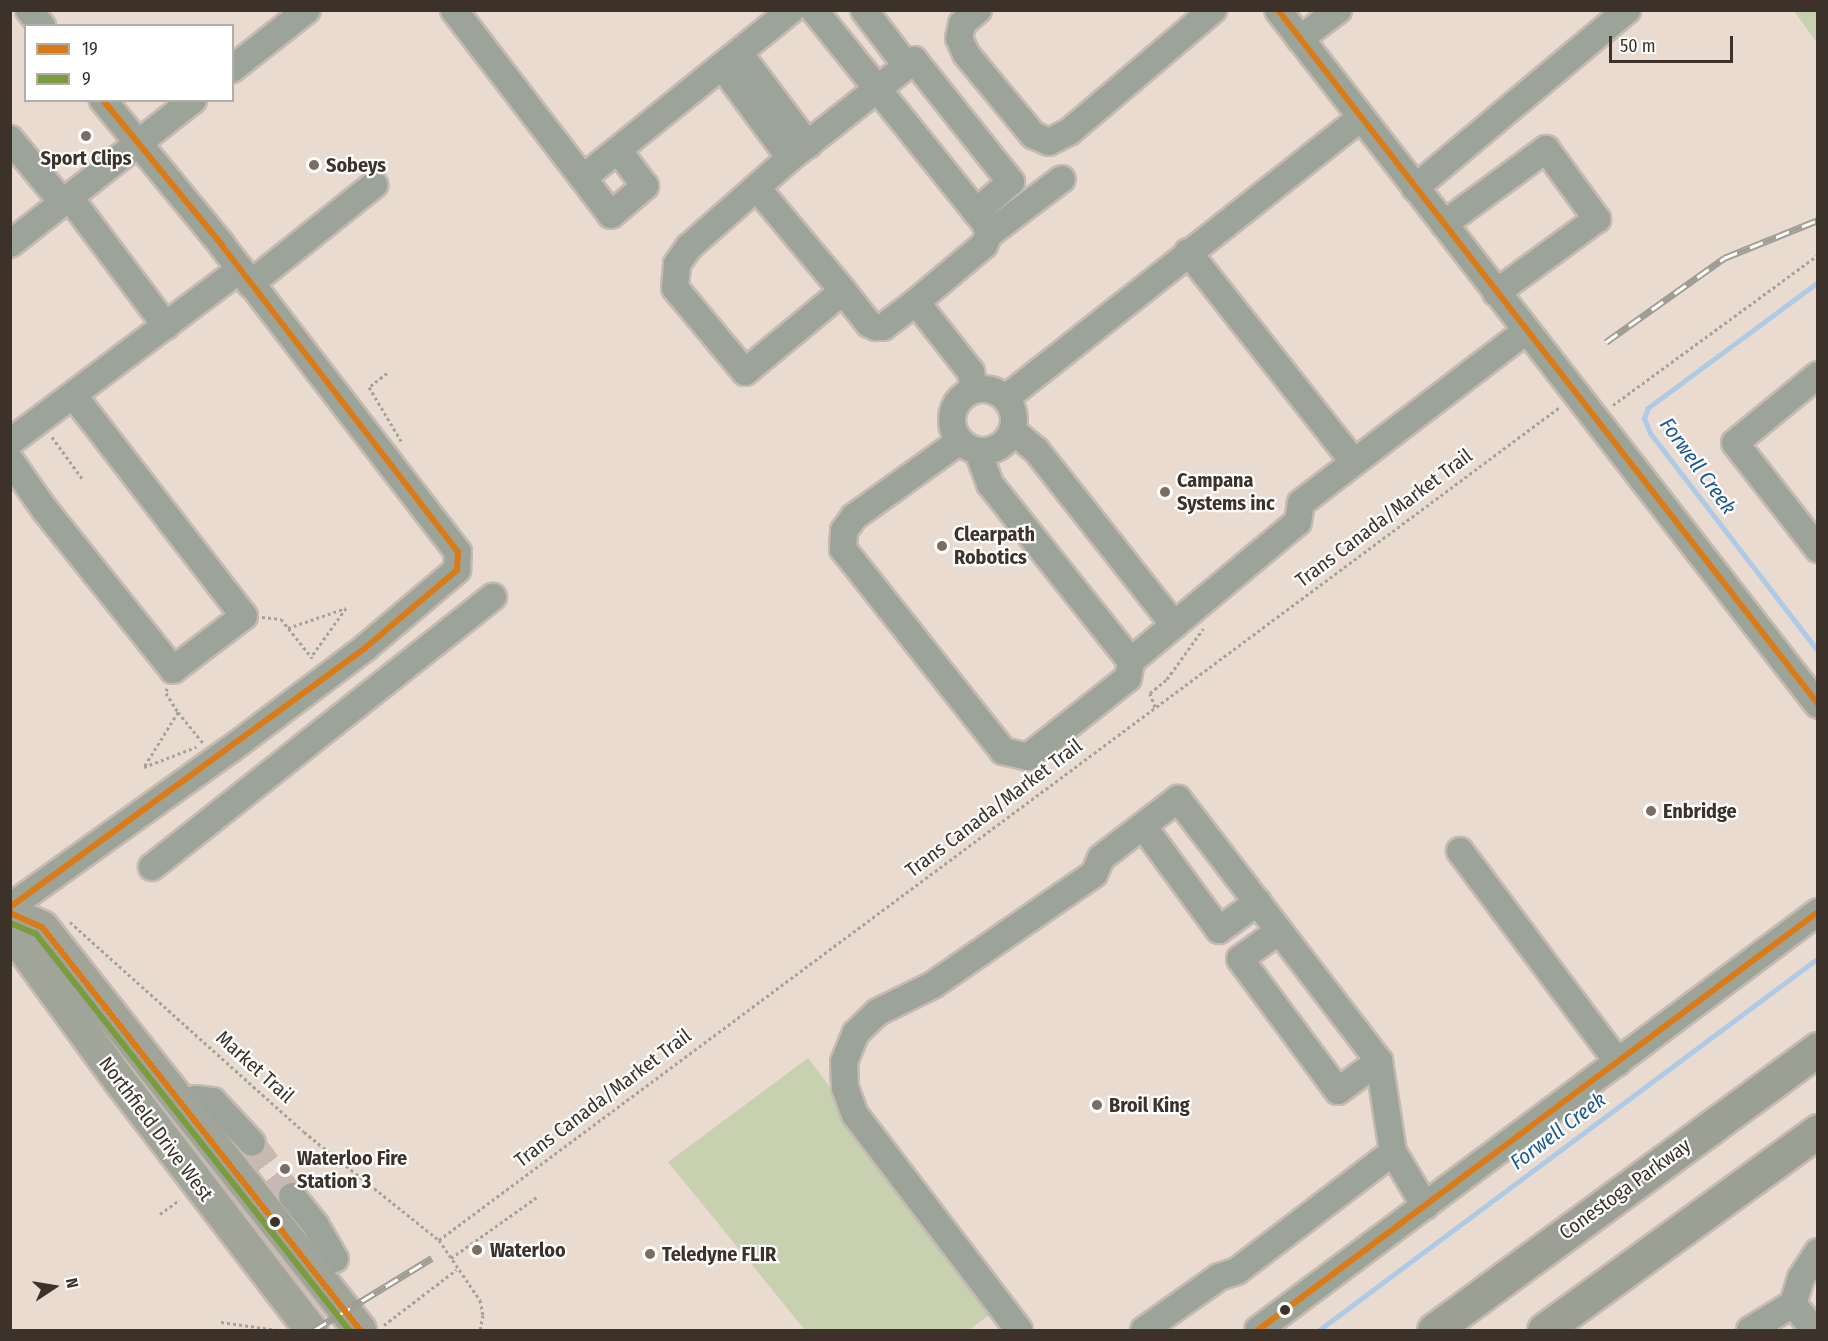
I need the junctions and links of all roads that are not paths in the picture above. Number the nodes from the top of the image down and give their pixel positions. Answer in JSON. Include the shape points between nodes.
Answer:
{"nodes":[{"id":1,"x":29,"y":10,"type":"edge"},
{"id":2,"x":307,"y":10,"type":"edge"},
{"id":3,"x":454,"y":10,"type":"edge"},
{"id":4,"x":791,"y":10,"type":"edge"},
{"id":5,"x":814,"y":10,"type":"edge"},
{"id":6,"x":864,"y":10,"type":"edge"},
{"id":7,"x":978,"y":10,"type":"edge"},
{"id":8,"x":1213,"y":10,"type":"edge"},
{"id":9,"x":1278,"y":10,"type":"edge"},
{"id":10,"x":1338,"y":10,"type":"edge"},
{"id":11,"x":1627,"y":10,"type":"edge"},
{"id":12,"x":40,"y":24,"type":"edge"},
{"id":13,"x":1300,"y":39,"type":"junction"},
{"id":14,"x":730,"y":60,"type":"junction"},
{"id":15,"x":906,"y":65,"type":"junction"},
{"id":16,"x":234,"y":67,"type":"edge"},
{"id":17,"x":876,"y":91,"type":"junction"},
{"id":18,"x":105,"y":102,"type":"edge"},
{"id":19,"x":191,"y":102,"type":"edge"},
{"id":20,"x":1361,"y":118,"type":"junction"},
{"id":21,"x":10,"y":140,"type":"edge"},
{"id":22,"x":139,"y":144,"type":"junction"},
{"id":23,"x":618,"y":150,"type":"junction"},
{"id":24,"x":799,"y":152,"type":"junction"},
{"id":25,"x":583,"y":178,"type":"junction"},
{"id":26,"x":1062,"y":179,"type":"dead end"},
{"id":27,"x":374,"y":185,"type":"dead end"},
{"id":28,"x":757,"y":188,"type":"junction"},
{"id":29,"x":1415,"y":188,"type":"junction"},
{"id":30,"x":67,"y":200,"type":"junction"},
{"id":31,"x":982,"y":223,"type":"junction"},
{"id":32,"x":1443,"y":224,"type":"junction"},
{"id":33,"x":10,"y":244,"type":"edge"},
{"id":34,"x":1188,"y":252,"type":"junction"},
{"id":35,"x":245,"y":276,"type":"junction"},
{"id":36,"x":843,"y":291,"type":"junction"},
{"id":37,"x":1496,"y":292,"type":"junction"},
{"id":38,"x":916,"y":302,"type":"junction"},
{"id":39,"x":166,"y":326,"type":"junction"},
{"id":40,"x":1526,"y":331,"type":"junction"},
{"id":41,"x":1818,"y":375,"type":"edge"},
{"id":42,"x":974,"y":390,"type":"junction"},
{"id":43,"x":75,"y":397,"type":"junction"},
{"id":44,"x":1006,"y":398,"type":"junction"},
{"id":45,"x":1013,"y":431,"type":"junction"},
{"id":46,"x":10,"y":442,"type":"edge"},
{"id":47,"x":969,"y":446,"type":"junction"},
{"id":48,"x":10,"y":460,"type":"edge"},
{"id":49,"x":1354,"y":462,"type":"junction"},
{"id":50,"x":18,"y":486,"type":"edge"},
{"id":51,"x":1818,"y":549,"type":"edge"},
{"id":52,"x":493,"y":597,"type":"dead end"},
{"id":53,"x":1183,"y":618,"type":"junction"},
{"id":54,"x":1131,"y":661,"type":"junction"},
{"id":55,"x":1813,"y":691,"type":"edge"},
{"id":56,"x":1143,"y":826,"type":"junction"},
{"id":57,"x":1460,"y":851,"type":"dead end"},
{"id":58,"x":152,"y":867,"type":"dead end"},
{"id":59,"x":1258,"y":902,"type":"junction"},
{"id":60,"x":10,"y":908,"type":"edge"},
{"id":61,"x":1818,"y":912,"type":"edge"},
{"id":62,"x":10,"y":913,"type":"edge"},
{"id":63,"x":10,"y":921,"type":"edge"},
{"id":64,"x":1279,"y":931,"type":"junction"},
{"id":65,"x":1818,"y":1049,"type":"edge"},
{"id":66,"x":1379,"y":1061,"type":"junction"},
{"id":67,"x":1618,"y":1062,"type":"junction"},
{"id":68,"x":180,"y":1104,"type":"junction"},
{"id":69,"x":1818,"y":1131,"type":"edge"},
{"id":70,"x":165,"y":1142,"type":"junction"},
{"id":71,"x":252,"y":1143,"type":"tunnel mouth"},
{"id":72,"x":1393,"y":1152,"type":"junction"},
{"id":73,"x":292,"y":1196,"type":"tunnel mouth"},
{"id":74,"x":1425,"y":1206,"type":"junction"},
{"id":75,"x":1818,"y":1252,"type":"edge"},
{"id":76,"x":325,"y":1267,"type":"junction"},
{"id":77,"x":285,"y":1298,"type":"junction"},
{"id":78,"x":1793,"y":1304,"type":"junction"},
{"id":79,"x":311,"y":1330,"type":"edge"},
{"id":80,"x":369,"y":1330,"type":"edge"},
{"id":81,"x":1019,"y":1330,"type":"edge"},
{"id":82,"x":1145,"y":1330,"type":"edge"},
{"id":83,"x":1258,"y":1330,"type":"edge"},
{"id":84,"x":1434,"y":1330,"type":"edge"},
{"id":85,"x":1544,"y":1330,"type":"edge"},
{"id":86,"x":1750,"y":1330,"type":"edge"},
{"id":87,"x":1814,"y":1330,"type":"edge"}],
"edges":[{"from":1,"to":12,"type":"street"},
{"from":2,"to":16,"type":"street"},
{"from":3,"to":25,"type":"street"},
{"from":4,"to":14,"type":"street"},
{"from":5,"to":17,"type":"street"},
{"from":6,"to":15,"type":"street"},
{"from":7,"to":8,"type":"street","via":[[962,24],[959,38],[966,54],[1033,135],[1049,142],[1069,132]]},
{"from":9,"to":13,"type":"street"},
{"from":10,"to":13,"type":"street"},
{"from":11,"to":29,"type":"street"},
{"from":13,"to":20,"type":"street"},
{"from":14,"to":23,"type":"street"},
{"from":14,"to":24,"type":"street"},
{"from":15,"to":17,"type":"street"},
{"from":15,"to":31,"type":"street","via":[[914,60],[1011,182]]},
{"from":17,"to":24,"type":"street"},
{"from":17,"to":31,"type":"street"},
{"from":18,"to":22,"type":"street"},
{"from":19,"to":22,"type":"street"},
{"from":20,"to":29,"type":"street"},
{"from":20,"to":34,"type":"street"},
{"from":21,"to":30,"type":"street"},
{"from":22,"to":30,"type":"street"},
{"from":22,"to":35,"type":"street"},
{"from":23,"to":25,"type":"street"},
{"from":23,"to":25,"type":"street","via":[[645,186],[611,214]]},
{"from":24,"to":28,"type":"street"},
{"from":26,"to":31,"type":"street"},
{"from":27,"to":35,"type":"street"},
{"from":28,"to":36,"type":"street"},
{"from":28,"to":36,"type":"street","via":[[689,248],[677,264],[675,288],[745,372]]},
{"from":29,"to":32,"type":"street"},
{"from":30,"to":33,"type":"street"},
{"from":30,"to":39,"type":"street"},
{"from":31,"to":38,"type":"street","via":[[984,245]]},
{"from":32,"to":37,"type":"street"},
{"from":32,"to":37,"type":"street","via":[[1546,149],[1597,219]]},
{"from":34,"to":44,"type":"street"},
{"from":34,"to":49,"type":"street"},
{"from":35,"to":39,"type":"street"},
{"from":35,"to":60,"type":"street","via":[[458,552],[458,570],[365,648]]},
{"from":36,"to":38,"type":"street","via":[[869,324],[876,327],[883,327]]},
{"from":37,"to":40,"type":"street"},
{"from":38,"to":42,"type":"street","via":[[971,372]]},
{"from":39,"to":43,"type":"street"},
{"from":40,"to":49,"type":"street"},
{"from":40,"to":55,"type":"street"},
{"from":41,"to":51,"type":"street","via":[[1735,443]]},
{"from":42,"to":44,"type":"street","via":[[986,388]]},
{"from":42,"to":47,"type":"street","via":[[964,395],[953,410],[954,432]]},
{"from":43,"to":46,"type":"street"},
{"from":43,"to":50,"type":"street","via":[[244,616],[173,670],[45,510]]},
{"from":44,"to":45,"type":"street","via":[[1014,413]]},
{"from":45,"to":47,"type":"street","via":[[1000,447]]},
{"from":45,"to":53,"type":"street","via":[[1036,450]]},
{"from":47,"to":54,"type":"street","via":[[990,484]]},
{"from":47,"to":54,"type":"street","via":[[854,517],[844,531],[843,549],[1003,751],[1028,757],[1128,678]]},
{"from":48,"to":50,"type":"street"},
{"from":49,"to":53,"type":"street","via":[[1301,503],[1298,522]]},
{"from":52,"to":58,"type":"street"},
{"from":53,"to":54,"type":"street"},
{"from":56,"to":59,"type":"street","via":[[1178,799]]},
{"from":56,"to":59,"type":"street","via":[[1219,930]]},
{"from":56,"to":81,"type":"street","via":[[1101,858],[1094,874],[933,985],[878,1012],[856,1033],[844,1062],[845,1088],[855,1115]]},
{"from":57,"to":67,"type":"street"},
{"from":59,"to":64,"type":"street"},
{"from":61,"to":67,"type":"street"},
{"from":62,"to":68,"type":"main road","name":"Northfield Drive West","via":[[42,927]]},
{"from":63,"to":70,"type":"main road","name":"Northfield Drive West","via":[[20,944]]},
{"from":64,"to":66,"type":"street"},
{"from":64,"to":66,"type":"street","via":[[1240,959],[1338,1091]]},
{"from":65,"to":84,"type":"highway","name":"Conestoga Parkway"},
{"from":66,"to":72,"type":"street"},
{"from":67,"to":74,"type":"street"},
{"from":68,"to":70,"type":"main road","via":[[168,1121]]},
{"from":68,"to":71,"type":"street","via":[[196,1099],[213,1101]]},
{"from":68,"to":76,"type":"main road","name":"Northfield Drive West"},
{"from":69,"to":85,"type":"highway"},
{"from":70,"to":77,"type":"main road","name":"Northfield Drive West"},
{"from":72,"to":74,"type":"street"},
{"from":72,"to":82,"type":"street","via":[[1237,1271],[1219,1277]]},
{"from":73,"to":76,"type":"street"},
{"from":74,"to":83,"type":"street"},
{"from":75,"to":78,"type":"street","via":[[1801,1278]]},
{"from":76,"to":77,"type":"main road"},
{"from":76,"to":80,"type":"main road","name":"Northfield Drive West"},
{"from":77,"to":79,"type":"main road","name":"Northfield Drive West"},
{"from":78,"to":86,"type":"street"},
{"from":78,"to":87,"type":"street"}]}
